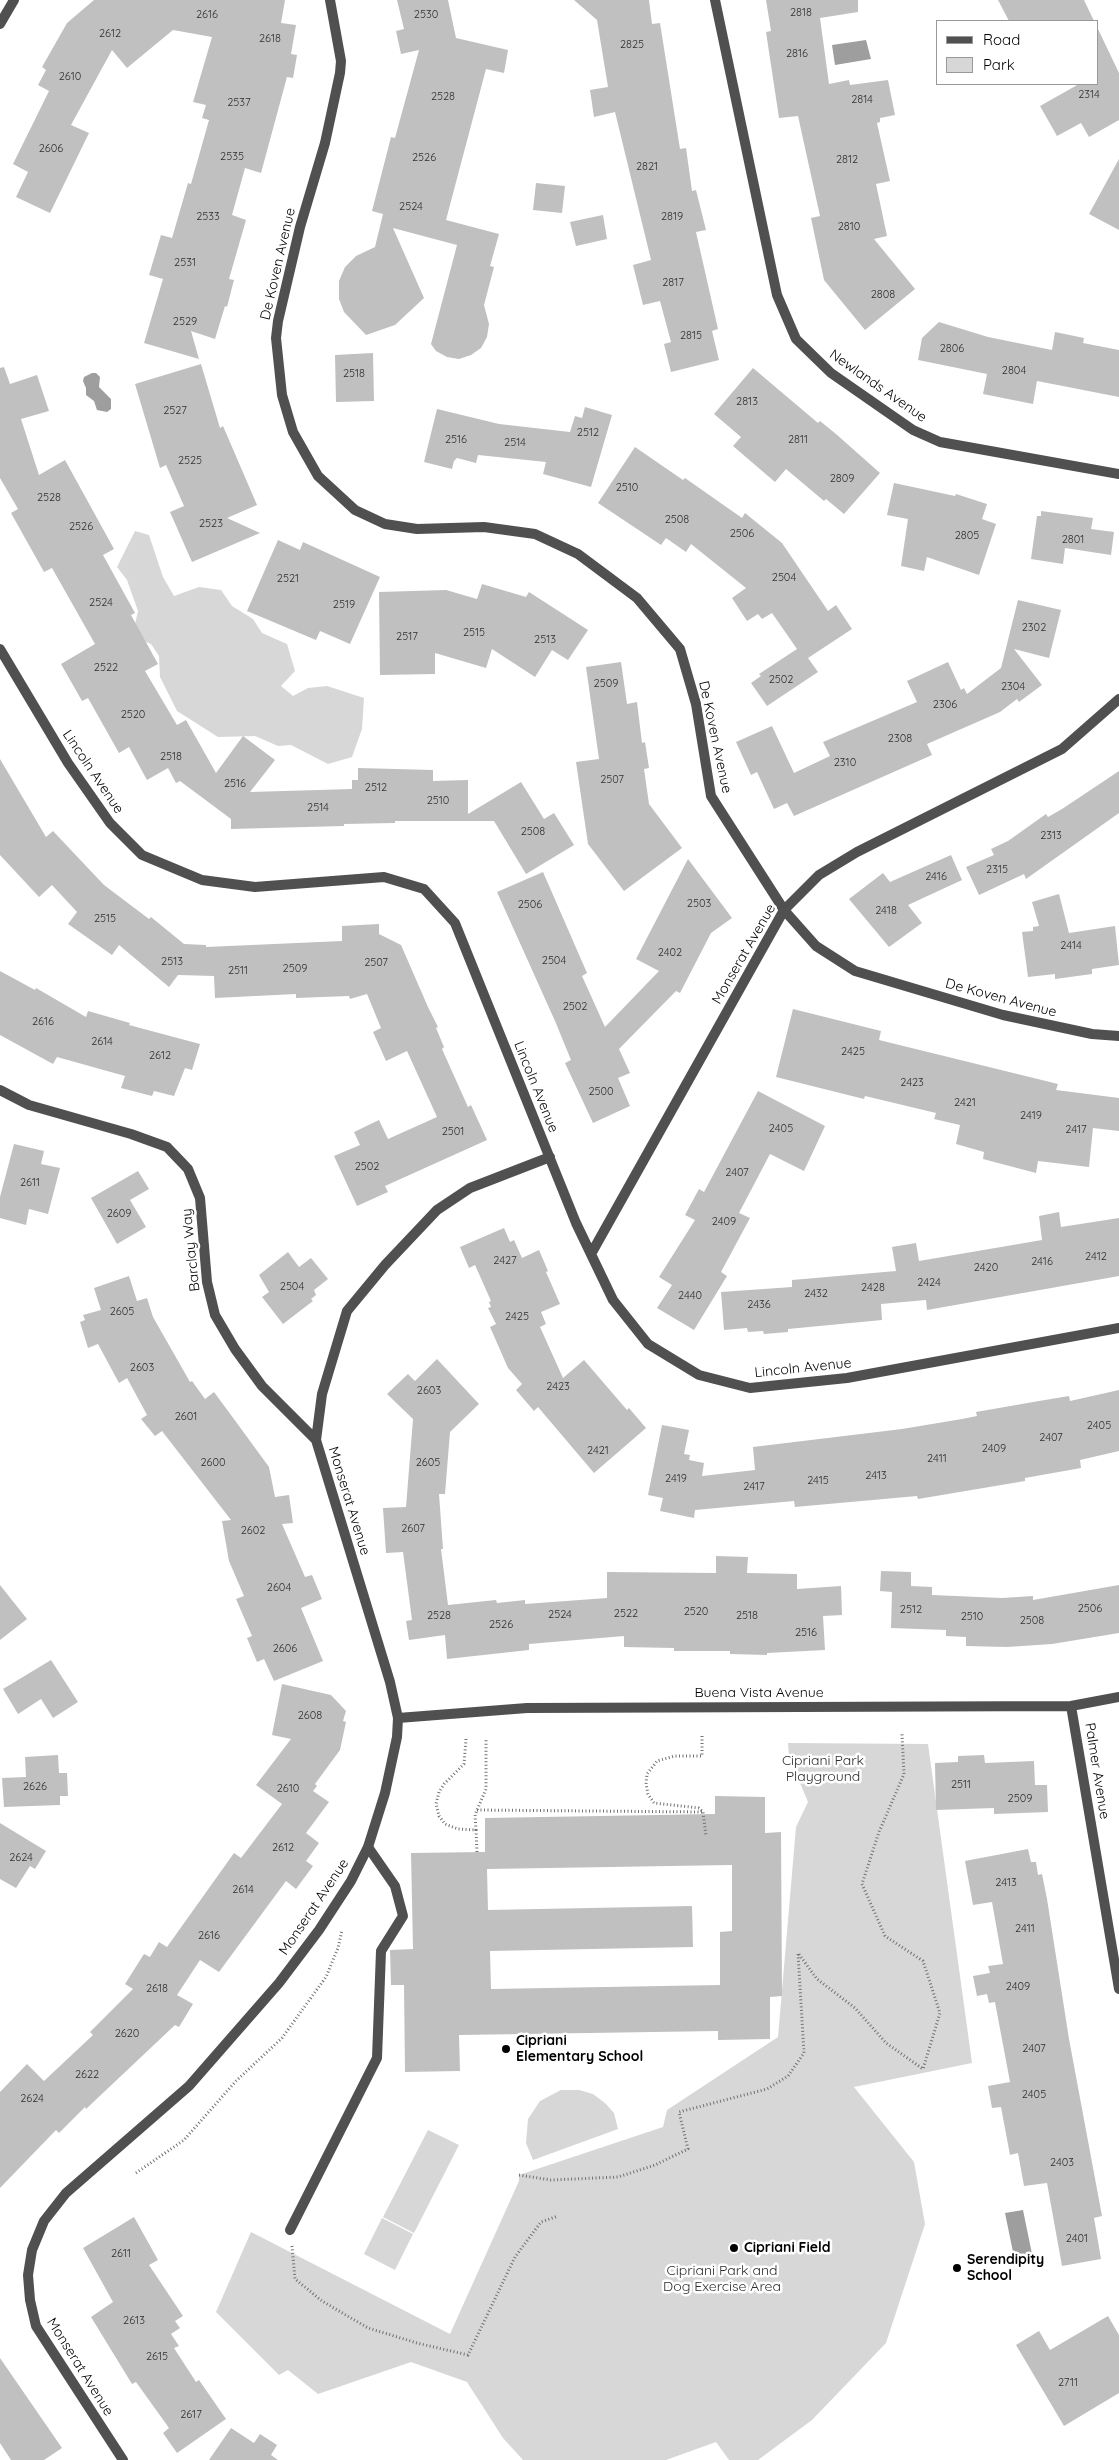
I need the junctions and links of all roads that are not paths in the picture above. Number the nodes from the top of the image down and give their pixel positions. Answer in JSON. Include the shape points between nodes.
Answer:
{"nodes":[{"id":1,"x":14,"y":0,"type":"edge"},
{"id":2,"x":330,"y":0,"type":"edge"},
{"id":3,"x":715,"y":0,"type":"edge"},
{"id":4,"x":0,"y":24,"type":"edge"},
{"id":5,"x":1119,"y":474,"type":"edge"},
{"id":6,"x":0,"y":649,"type":"edge"},
{"id":7,"x":1119,"y":699,"type":"edge"},
{"id":8,"x":784,"y":910,"type":"junction"},
{"id":9,"x":1119,"y":1036,"type":"edge"},
{"id":10,"x":0,"y":1090,"type":"edge"},
{"id":11,"x":550,"y":1157,"type":"junction"},
{"id":12,"x":591,"y":1254,"type":"junction"},
{"id":13,"x":1119,"y":1328,"type":"edge"},
{"id":14,"x":316,"y":1440,"type":"junction"},
{"id":15,"x":1119,"y":1697,"type":"edge"},
{"id":16,"x":1072,"y":1706,"type":"junction"},
{"id":17,"x":398,"y":1718,"type":"junction"},
{"id":18,"x":368,"y":1847,"type":"junction"},
{"id":19,"x":1119,"y":1989,"type":"edge"},
{"id":20,"x":290,"y":2230,"type":"road end"},
{"id":21,"x":123,"y":2460,"type":"edge"}],
"edges":[{"from":1,"to":4,"type":"street"},
{"from":2,"to":8,"type":"street","name":"De Koven Avenue","via":[[341,61],[340,73],[276,338],[282,395],[294,432],[318,476],[355,510],[386,524],[416,529],[484,527],[535,534],[578,554],[638,598],[680,648],[696,704],[711,796]]},
{"from":3,"to":5,"type":"street","name":"Newlands Avenue","via":[[777,295],[796,339],[831,373],[913,430],[940,442]]},
{"from":6,"to":11,"type":"street","name":"Lincoln Avenue","via":[[68,763],[110,823],[142,855],[202,880],[255,887],[384,877],[424,888],[455,923]]},
{"from":7,"to":8,"type":"street","name":"Monserat Avenue","via":[[1062,749],[857,852],[819,875]]},
{"from":8,"to":9,"type":"street","name":"De Koven Avenue","via":[[816,946],[855,971],[1003,1015],[1092,1034]]},
{"from":8,"to":12,"type":"street","name":"Monserat Avenue"},
{"from":10,"to":14,"type":"street","name":"Barclay Way","via":[[29,1105],[167,1147],[188,1169],[200,1198],[207,1282],[215,1315],[262,1386]]},
{"from":11,"to":12,"type":"street","name":"Lincoln Avenue"},
{"from":11,"to":14,"type":"street","name":"Monserat Avenue","via":[[470,1188],[437,1210],[385,1265],[347,1312],[322,1394]]},
{"from":12,"to":13,"type":"street","name":"Lincoln Avenue","via":[[613,1300],[648,1344],[699,1375],[750,1388],[846,1378]]},
{"from":14,"to":17,"type":"street","name":"Monserat Avenue"},
{"from":15,"to":16,"type":"street","name":"Buena Vista Avenue"},
{"from":16,"to":17,"type":"street","name":"Buena Vista Avenue","via":[[527,1708]]},
{"from":16,"to":19,"type":"street","name":"Palmer Avenue"},
{"from":17,"to":18,"type":"street","name":"Monserat Avenue","via":[[385,1793]]},
{"from":18,"to":20,"type":"street","via":[[395,1886],[403,1916],[382,1951],[377,2058]]},
{"from":18,"to":21,"type":"street","name":"Monserat Avenue","via":[[351,1881],[319,1930],[279,1983],[189,2086],[66,2193],[44,2221],[32,2250],[28,2275],[36,2326]]}]}
